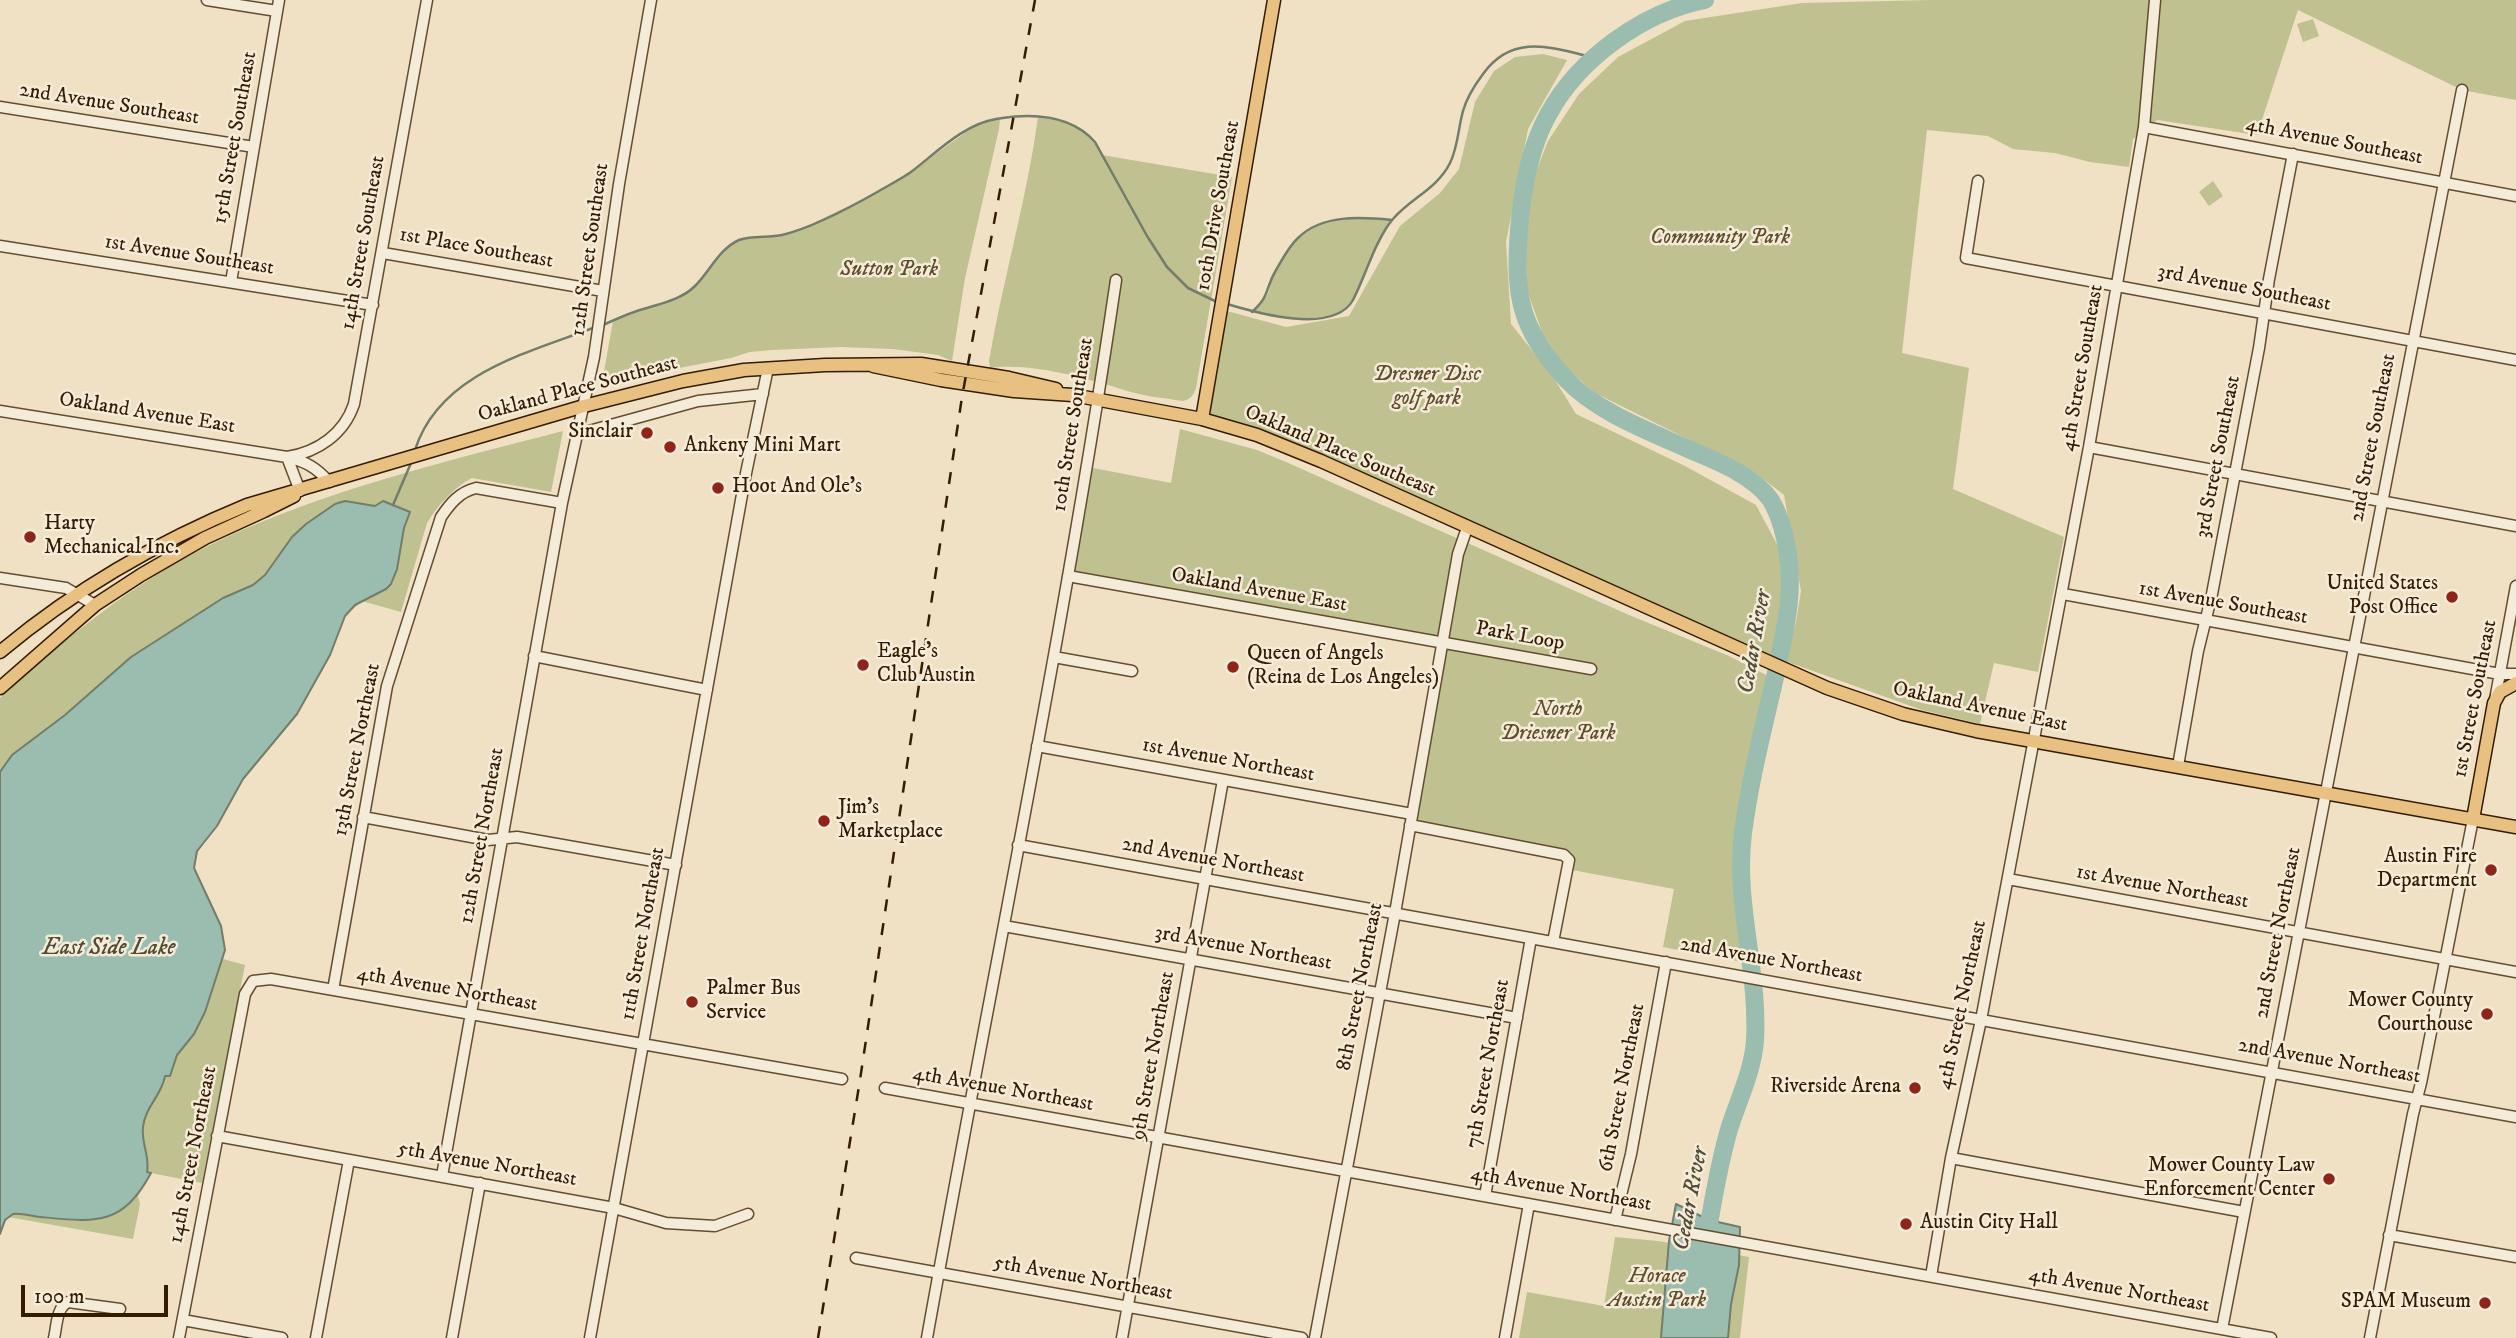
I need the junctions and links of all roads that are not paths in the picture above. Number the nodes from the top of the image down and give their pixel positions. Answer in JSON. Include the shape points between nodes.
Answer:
{"nodes":[{"id":1,"x":207,"y":0,"type":"edge"},
{"id":2,"x":427,"y":0,"type":"edge"},
{"id":3,"x":651,"y":0,"type":"edge"},
{"id":4,"x":1274,"y":0,"type":"edge"},
{"id":5,"x":2155,"y":0,"type":"edge"},
{"id":6,"x":278,"y":5,"type":"edge"},
{"id":7,"x":2462,"y":90,"type":"dead end"},
{"id":8,"x":0,"y":107,"type":"edge"},
{"id":9,"x":2144,"y":127,"type":"junction"},
{"id":10,"x":254,"y":148,"type":"junction"},
{"id":11,"x":2293,"y":154,"type":"junction"},
{"id":12,"x":1978,"y":181,"type":"dead end"},
{"id":13,"x":2444,"y":182,"type":"junction"},
{"id":14,"x":2516,"y":196,"type":"edge"},
{"id":15,"x":0,"y":246,"type":"edge"},
{"id":16,"x":383,"y":253,"type":"junction"},
{"id":17,"x":1116,"y":280,"type":"dead end"},
{"id":18,"x":231,"y":282,"type":"junction"},
{"id":19,"x":2118,"y":285,"type":"junction"},
{"id":20,"x":603,"y":291,"type":"junction"},
{"id":21,"x":373,"y":305,"type":"junction"},
{"id":22,"x":2264,"y":312,"type":"junction"},
{"id":23,"x":2413,"y":340,"type":"junction"},
{"id":24,"x":2516,"y":360,"type":"edge"},
{"id":25,"x":768,"y":368,"type":"junction"},
{"id":26,"x":763,"y":394,"type":"junction"},
{"id":27,"x":1099,"y":400,"type":"junction"},
{"id":28,"x":584,"y":406,"type":"junction"},
{"id":29,"x":0,"y":411,"type":"edge"},
{"id":30,"x":1202,"y":419,"type":"junction"},
{"id":31,"x":578,"y":434,"type":"junction"},
{"id":32,"x":2089,"y":447,"type":"junction"},
{"id":33,"x":287,"y":457,"type":"junction"},
{"id":34,"x":2235,"y":474,"type":"junction"},
{"id":35,"x":329,"y":482,"type":"junction"},
{"id":36,"x":300,"y":491,"type":"junction"},
{"id":37,"x":2382,"y":501,"type":"junction"},
{"id":38,"x":562,"y":503,"type":"junction"},
{"id":39,"x":2516,"y":526,"type":"edge"},
{"id":40,"x":1467,"y":528,"type":"junction"},
{"id":41,"x":1068,"y":576,"type":"junction"},
{"id":42,"x":0,"y":578,"type":"edge"},
{"id":43,"x":2516,"y":586,"type":"edge"},
{"id":44,"x":76,"y":594,"type":"junction"},
{"id":45,"x":2063,"y":594,"type":"junction"},
{"id":46,"x":95,"y":606,"type":"junction"},
{"id":47,"x":2205,"y":621,"type":"junction"},
{"id":48,"x":1443,"y":643,"type":"junction"},
{"id":49,"x":2354,"y":648,"type":"junction"},
{"id":50,"x":0,"y":652,"type":"edge"},
{"id":51,"x":534,"y":656,"type":"junction"},
{"id":52,"x":1054,"y":657,"type":"junction"},
{"id":53,"x":1591,"y":669,"type":"dead end"},
{"id":54,"x":1132,"y":671,"type":"dead end"},
{"id":55,"x":2500,"y":674,"type":"junction"},
{"id":56,"x":2516,"y":674,"type":"edge"},
{"id":57,"x":2516,"y":683,"type":"edge"},
{"id":58,"x":0,"y":688,"type":"edge"},
{"id":59,"x":707,"y":690,"type":"junction"},
{"id":60,"x":2494,"y":703,"type":"junction"},
{"id":61,"x":2035,"y":741,"type":"junction"},
{"id":62,"x":1037,"y":746,"type":"junction"},
{"id":63,"x":2178,"y":766,"type":"junction"},
{"id":64,"x":1223,"y":780,"type":"junction"},
{"id":65,"x":2327,"y":793,"type":"junction"},
{"id":66,"x":363,"y":817,"type":"junction"},
{"id":67,"x":1411,"y":819,"type":"junction"},
{"id":68,"x":2473,"y":819,"type":"junction"},
{"id":69,"x":2516,"y":827,"type":"edge"},
{"id":70,"x":502,"y":838,"type":"junction"},
{"id":71,"x":1018,"y":845,"type":"junction"},
{"id":72,"x":676,"y":865,"type":"junction"},
{"id":73,"x":1205,"y":879,"type":"junction"},
{"id":74,"x":2008,"y":879,"type":"junction"},
{"id":75,"x":1395,"y":913,"type":"junction"},
{"id":76,"x":1004,"y":926,"type":"junction"},
{"id":77,"x":2299,"y":933,"type":"junction"},
{"id":78,"x":1531,"y":938,"type":"junction"},
{"id":79,"x":1553,"y":942,"type":"junction"},
{"id":80,"x":2444,"y":959,"type":"junction"},
{"id":81,"x":1191,"y":960,"type":"junction"},
{"id":82,"x":1666,"y":962,"type":"junction"},
{"id":83,"x":2516,"y":972,"type":"edge"},
{"id":84,"x":253,"y":981,"type":"joint"},
{"id":85,"x":333,"y":990,"type":"junction"},
{"id":86,"x":1380,"y":992,"type":"junction"},
{"id":87,"x":471,"y":1014,"type":"junction"},
{"id":88,"x":1517,"y":1018,"type":"junction"},
{"id":89,"x":1981,"y":1020,"type":"junction"},
{"id":90,"x":644,"y":1044,"type":"junction"},
{"id":91,"x":2272,"y":1072,"type":"junction"},
{"id":92,"x":842,"y":1079,"type":"dead end"},
{"id":93,"x":885,"y":1088,"type":"dead end"},
{"id":94,"x":2417,"y":1098,"type":"junction"},
{"id":95,"x":971,"y":1104,"type":"junction"},
{"id":96,"x":2516,"y":1117,"type":"edge"},
{"id":97,"x":217,"y":1136,"type":"junction"},
{"id":98,"x":1159,"y":1137,"type":"junction"},
{"id":99,"x":1951,"y":1158,"type":"junction"},
{"id":100,"x":349,"y":1160,"type":"junction"},
{"id":101,"x":1345,"y":1171,"type":"junction"},
{"id":102,"x":442,"y":1176,"type":"junction"},
{"id":103,"x":480,"y":1183,"type":"junction"},
{"id":104,"x":1485,"y":1196,"type":"junction"},
{"id":105,"x":1529,"y":1204,"type":"junction"},
{"id":106,"x":614,"y":1208,"type":"junction"},
{"id":107,"x":2244,"y":1212,"type":"junction"},
{"id":108,"x":748,"y":1214,"type":"dead end"},
{"id":109,"x":1615,"y":1220,"type":"junction"},
{"id":110,"x":2389,"y":1235,"type":"junction"},
{"id":111,"x":2516,"y":1257,"type":"edge"},
{"id":112,"x":856,"y":1258,"type":"dead end"},
{"id":113,"x":939,"y":1272,"type":"junction"},
{"id":114,"x":1931,"y":1276,"type":"junction"},
{"id":115,"x":1128,"y":1307,"type":"junction"},
{"id":116,"x":120,"y":1309,"type":"dead end"},
{"id":117,"x":183,"y":1320,"type":"junction"},
{"id":118,"x":2222,"y":1329,"type":"junction"},
{"id":119,"x":54,"y":1338,"type":"edge"},
{"id":120,"x":179,"y":1338,"type":"edge"},
{"id":121,"x":282,"y":1338,"type":"edge"},
{"id":122,"x":316,"y":1338,"type":"edge"},
{"id":123,"x":452,"y":1338,"type":"edge"},
{"id":124,"x":590,"y":1338,"type":"edge"},
{"id":125,"x":927,"y":1338,"type":"edge"},
{"id":126,"x":1122,"y":1338,"type":"edge"},
{"id":127,"x":1302,"y":1338,"type":"edge"},
{"id":128,"x":1315,"y":1338,"type":"edge"},
{"id":129,"x":1505,"y":1338,"type":"edge"},
{"id":130,"x":2271,"y":1338,"type":"edge"},
{"id":131,"x":2370,"y":1338,"type":"edge"}],
"edges":[{"from":1,"to":6,"type":"street"},
{"from":2,"to":16,"type":"street","name":"14th Street Southeast"},
{"from":3,"to":20,"type":"street","name":"12th Street Southeast"},
{"from":4,"to":30,"type":"main road","name":"10th Drive Southeast"},
{"from":5,"to":9,"type":"street","name":"4th Street Southeast"},
{"from":6,"to":10,"type":"street","name":"15th Street Southeast"},
{"from":7,"to":13,"type":"street","name":"2nd Street Southeast"},
{"from":8,"to":10,"type":"street","name":"2nd Avenue Southeast"},
{"from":9,"to":11,"type":"street","name":"4th Avenue Southeast"},
{"from":9,"to":19,"type":"street","name":"4th Street Southeast"},
{"from":10,"to":18,"type":"street","name":"15th Street Southeast"},
{"from":11,"to":13,"type":"street","name":"4th Avenue Southeast"},
{"from":11,"to":22,"type":"street","name":"3rd Street Southeast"},
{"from":12,"to":19,"type":"street","name":"3rd Avenue Southeast","via":[[1966,258]]},
{"from":13,"to":14,"type":"street","name":"4th Avenue Southeast"},
{"from":13,"to":23,"type":"street","name":"2nd Street Southeast"},
{"from":15,"to":18,"type":"street","name":"1st Avenue Southeast"},
{"from":16,"to":20,"type":"street","name":"1st Place Southeast"},
{"from":16,"to":21,"type":"street","name":"14th Street Southeast"},
{"from":17,"to":27,"type":"street","name":"10th Street Southeast"},
{"from":18,"to":21,"type":"street","name":"1st Avenue Southeast"},
{"from":19,"to":22,"type":"street","name":"3rd Avenue Southeast"},
{"from":19,"to":32,"type":"street","name":"4th Street Southeast"},
{"from":20,"to":28,"type":"street","name":"12th Street Southeast"},
{"from":21,"to":33,"type":"street","name":"14th Street Southeast","via":[[350,416],[324,443]]},
{"from":22,"to":23,"type":"street","name":"3rd Avenue Southeast"},
{"from":22,"to":34,"type":"street","name":"3rd Street Southeast"},
{"from":23,"to":24,"type":"street","name":"3rd Avenue Southeast"},
{"from":23,"to":37,"type":"street","name":"2nd Street Southeast"},
{"from":25,"to":26,"type":"street","name":"11th Street Northeast"},
{"from":25,"to":27,"type":"main road","name":"Oakland Place Southeast","via":[[921,364],[1009,378]]},
{"from":25,"to":28,"type":"main road","name":"Oakland Place Southeast","via":[[683,381]]},
{"from":26,"to":31,"type":"street","via":[[698,401]]},
{"from":26,"to":59,"type":"street","name":"11th Street Northeast"},
{"from":27,"to":30,"type":"main road","name":"Oakland Place Southeast"},
{"from":27,"to":41,"type":"street","name":"10th Street Southeast"},
{"from":28,"to":31,"type":"street","name":"12th Street Southeast"},
{"from":28,"to":35,"type":"main road","name":"Oakland Place Southeast"},
{"from":29,"to":33,"type":"street","name":"Oakland Avenue East"},
{"from":30,"to":40,"type":"main road","name":"Oakland Place Southeast","via":[[1276,442]]},
{"from":31,"to":38,"type":"street","name":"12th Street Southeast"},
{"from":32,"to":34,"type":"street"},
{"from":32,"to":45,"type":"street","name":"4th Street Southeast"},
{"from":33,"to":35,"type":"street","name":"Oakland Avenue East","via":[[317,469]]},
{"from":33,"to":36,"type":"street"},
{"from":34,"to":37,"type":"street"},
{"from":34,"to":47,"type":"street","name":"3rd Street Southeast"},
{"from":35,"to":36,"type":"main road","name":"Oakland Place Southeast"},
{"from":36,"to":44,"type":"main road","via":[[200,524]]},
{"from":36,"to":46,"type":"main road","via":[[176,554]]},
{"from":37,"to":39,"type":"street"},
{"from":37,"to":49,"type":"street","name":"2nd Street Southeast"},
{"from":38,"to":51,"type":"street","name":"12th Street Northeast"},
{"from":38,"to":66,"type":"street","name":"13th Street Northeast","via":[[476,488],[457,497],[441,517],[387,686]]},
{"from":40,"to":48,"type":"street","name":"8th Street Northeast"},
{"from":40,"to":61,"type":"main road","name":"Oakland Avenue East","via":[[1805,679],[1903,714]]},
{"from":41,"to":48,"type":"street","name":"Oakland Avenue East"},
{"from":41,"to":52,"type":"street","name":"10th Street Southeast"},
{"from":42,"to":44,"type":"street","via":[[66,588]]},
{"from":43,"to":55,"type":"street","name":"1st Street Southeast"},
{"from":44,"to":46,"type":"street"},
{"from":44,"to":50,"type":"main road"},
{"from":45,"to":47,"type":"street","name":"1st Avenue Southeast"},
{"from":45,"to":61,"type":"street","name":"4th Street Southeast"},
{"from":46,"to":58,"type":"main road"},
{"from":47,"to":49,"type":"street","name":"1st Avenue Southeast"},
{"from":47,"to":63,"type":"street","name":"3rd Street Southeast"},
{"from":48,"to":53,"type":"street","name":"Park Loop"},
{"from":48,"to":67,"type":"street","name":"8th Street Northeast"},
{"from":49,"to":55,"type":"street","name":"1st Avenue Southeast"},
{"from":49,"to":65,"type":"street","name":"2nd Street Southeast"},
{"from":51,"to":59,"type":"street"},
{"from":51,"to":70,"type":"street","name":"12th Street Northeast"},
{"from":52,"to":54,"type":"street"},
{"from":52,"to":62,"type":"street","name":"10th Street Southeast"},
{"from":55,"to":56,"type":"street","name":"1st Avenue Southeast"},
{"from":55,"to":60,"type":"street","name":"1st Street Southeast"},
{"from":57,"to":60,"type":"main road","via":[[2500,692]]},
{"from":59,"to":72,"type":"street","name":"11th Street Northeast"},
{"from":60,"to":68,"type":"main road","name":"1st Street Southeast"},
{"from":61,"to":63,"type":"main road","name":"Oakland Avenue East"},
{"from":61,"to":74,"type":"street","name":"4th Street Northeast"},
{"from":62,"to":64,"type":"street","name":"1st Avenue Northeast"},
{"from":62,"to":71,"type":"street","name":"10th Street Southeast"},
{"from":63,"to":65,"type":"main road","name":"Oakland Avenue East"},
{"from":64,"to":67,"type":"street","name":"1st Avenue Northeast"},
{"from":64,"to":73,"type":"street","name":"9th Street Northeast"},
{"from":65,"to":68,"type":"main road","name":"Oakland Avenue East"},
{"from":65,"to":77,"type":"street","name":"2nd Street Northeast"},
{"from":66,"to":70,"type":"street","via":[[488,840]]},
{"from":66,"to":85,"type":"street","name":"13th Street Northeast"},
{"from":67,"to":75,"type":"street","name":"8th Street Northeast"},
{"from":67,"to":79,"type":"street","name":"1st Avenue Northeast","via":[[1557,852],[1569,860]]},
{"from":68,"to":69,"type":"main road","name":"Oakland Avenue East"},
{"from":68,"to":80,"type":"street"},
{"from":70,"to":72,"type":"street"},
{"from":70,"to":87,"type":"street","name":"12th Street Northeast"},
{"from":71,"to":73,"type":"street","name":"2nd Avenue Northeast"},
{"from":71,"to":76,"type":"street","name":"10th Street Southeast"},
{"from":72,"to":90,"type":"street","name":"11th Street Northeast"},
{"from":73,"to":75,"type":"street","name":"2nd Avenue Northeast"},
{"from":73,"to":81,"type":"street","name":"9th Street Northeast"},
{"from":74,"to":77,"type":"street","name":"1st Avenue Northeast"},
{"from":74,"to":89,"type":"street","name":"4th Street Northeast"},
{"from":75,"to":78,"type":"street","name":"2nd Avenue Northeast"},
{"from":75,"to":86,"type":"street","name":"8th Street Northeast"},
{"from":76,"to":81,"type":"street","name":"3rd Avenue Northeast"},
{"from":76,"to":95,"type":"street","name":"10th Street Southeast"},
{"from":77,"to":80,"type":"street","name":"1st Avenue Northeast"},
{"from":77,"to":91,"type":"street","name":"2nd Street Northeast"},
{"from":78,"to":79,"type":"street","name":"2nd Avenue Northeast"},
{"from":78,"to":88,"type":"street","name":"7th Street Northeast"},
{"from":79,"to":82,"type":"street","name":"2nd Avenue Northeast"},
{"from":80,"to":83,"type":"street","name":"1st Avenue Northeast"},
{"from":80,"to":94,"type":"street"},
{"from":81,"to":86,"type":"street","name":"3rd Avenue Northeast"},
{"from":81,"to":98,"type":"street","name":"9th Street Northeast"},
{"from":82,"to":89,"type":"street","name":"2nd Avenue Northeast"},
{"from":82,"to":109,"type":"street","name":"6th Street Northeast"},
{"from":84,"to":85,"type":"street","name":"4th Avenue Northeast","via":[[262,978]]},
{"from":84,"to":97,"type":"street","name":"14th Street Northeast","via":[[245,994]]},
{"from":85,"to":87,"type":"street","name":"4th Avenue Northeast"},
{"from":86,"to":88,"type":"street","name":"3rd Avenue Northeast"},
{"from":86,"to":101,"type":"street","name":"8th Street Northeast"},
{"from":87,"to":90,"type":"street","name":"4th Avenue Northeast"},
{"from":87,"to":102,"type":"street","name":"12th Street Northeast"},
{"from":88,"to":104,"type":"street","name":"7th Street Northeast"},
{"from":89,"to":91,"type":"street","name":"2nd Avenue Northeast"},
{"from":89,"to":99,"type":"street","name":"4th Street Northeast"},
{"from":90,"to":92,"type":"street","name":"4th Avenue Northeast"},
{"from":90,"to":106,"type":"street","name":"11th Street Northeast"},
{"from":91,"to":94,"type":"street","name":"2nd Avenue Northeast"},
{"from":91,"to":107,"type":"street","name":"2nd Street Northeast"},
{"from":93,"to":95,"type":"street","name":"4th Avenue Northeast"},
{"from":94,"to":96,"type":"street","name":"2nd Avenue Northeast"},
{"from":94,"to":110,"type":"street"},
{"from":95,"to":98,"type":"street","name":"4th Avenue Northeast"},
{"from":95,"to":113,"type":"street","name":"10th Street Southeast"},
{"from":97,"to":100,"type":"street","name":"5th Avenue Northeast"},
{"from":97,"to":117,"type":"street","name":"14th Street Northeast"},
{"from":98,"to":101,"type":"street","name":"4th Avenue Northeast"},
{"from":98,"to":115,"type":"street","name":"9th Street Northeast"},
{"from":99,"to":107,"type":"street"},
{"from":99,"to":114,"type":"street","name":"4th Street Northeast"},
{"from":100,"to":102,"type":"street","name":"5th Avenue Northeast"},
{"from":100,"to":122,"type":"street"},
{"from":101,"to":104,"type":"street","name":"4th Avenue Northeast"},
{"from":101,"to":128,"type":"street","name":"8th Street Northeast"},
{"from":102,"to":103,"type":"street","name":"5th Avenue Northeast"},
{"from":103,"to":106,"type":"street","name":"5th Avenue Northeast"},
{"from":103,"to":123,"type":"street"},
{"from":104,"to":105,"type":"street","name":"4th Avenue Northeast"},
{"from":105,"to":109,"type":"street","name":"4th Avenue Northeast"},
{"from":105,"to":129,"type":"street"},
{"from":106,"to":108,"type":"street","name":"5th Avenue Northeast","via":[[666,1223],[715,1226]]},
{"from":106,"to":124,"type":"street","name":"11th Street Northeast"},
{"from":107,"to":118,"type":"street","name":"2nd Street Northeast"},
{"from":109,"to":114,"type":"street","name":"4th Avenue Northeast"},
{"from":110,"to":111,"type":"street"},
{"from":110,"to":131,"type":"street"},
{"from":112,"to":113,"type":"street","name":"5th Avenue Northeast"},
{"from":113,"to":115,"type":"street","name":"5th Avenue Northeast"},
{"from":113,"to":125,"type":"street","name":"10th Street Southeast"},
{"from":114,"to":118,"type":"street","name":"4th Avenue Northeast"},
{"from":115,"to":126,"type":"street","name":"9th Street Northeast"},
{"from":115,"to":127,"type":"street","name":"5th Avenue Northeast"},
{"from":116,"to":119,"type":"street","via":[[75,1301],[63,1304]]},
{"from":117,"to":120,"type":"street","name":"14th Street Northeast"},
{"from":117,"to":121,"type":"street"},
{"from":118,"to":130,"type":"street","name":"4th Avenue Northeast"}]}
